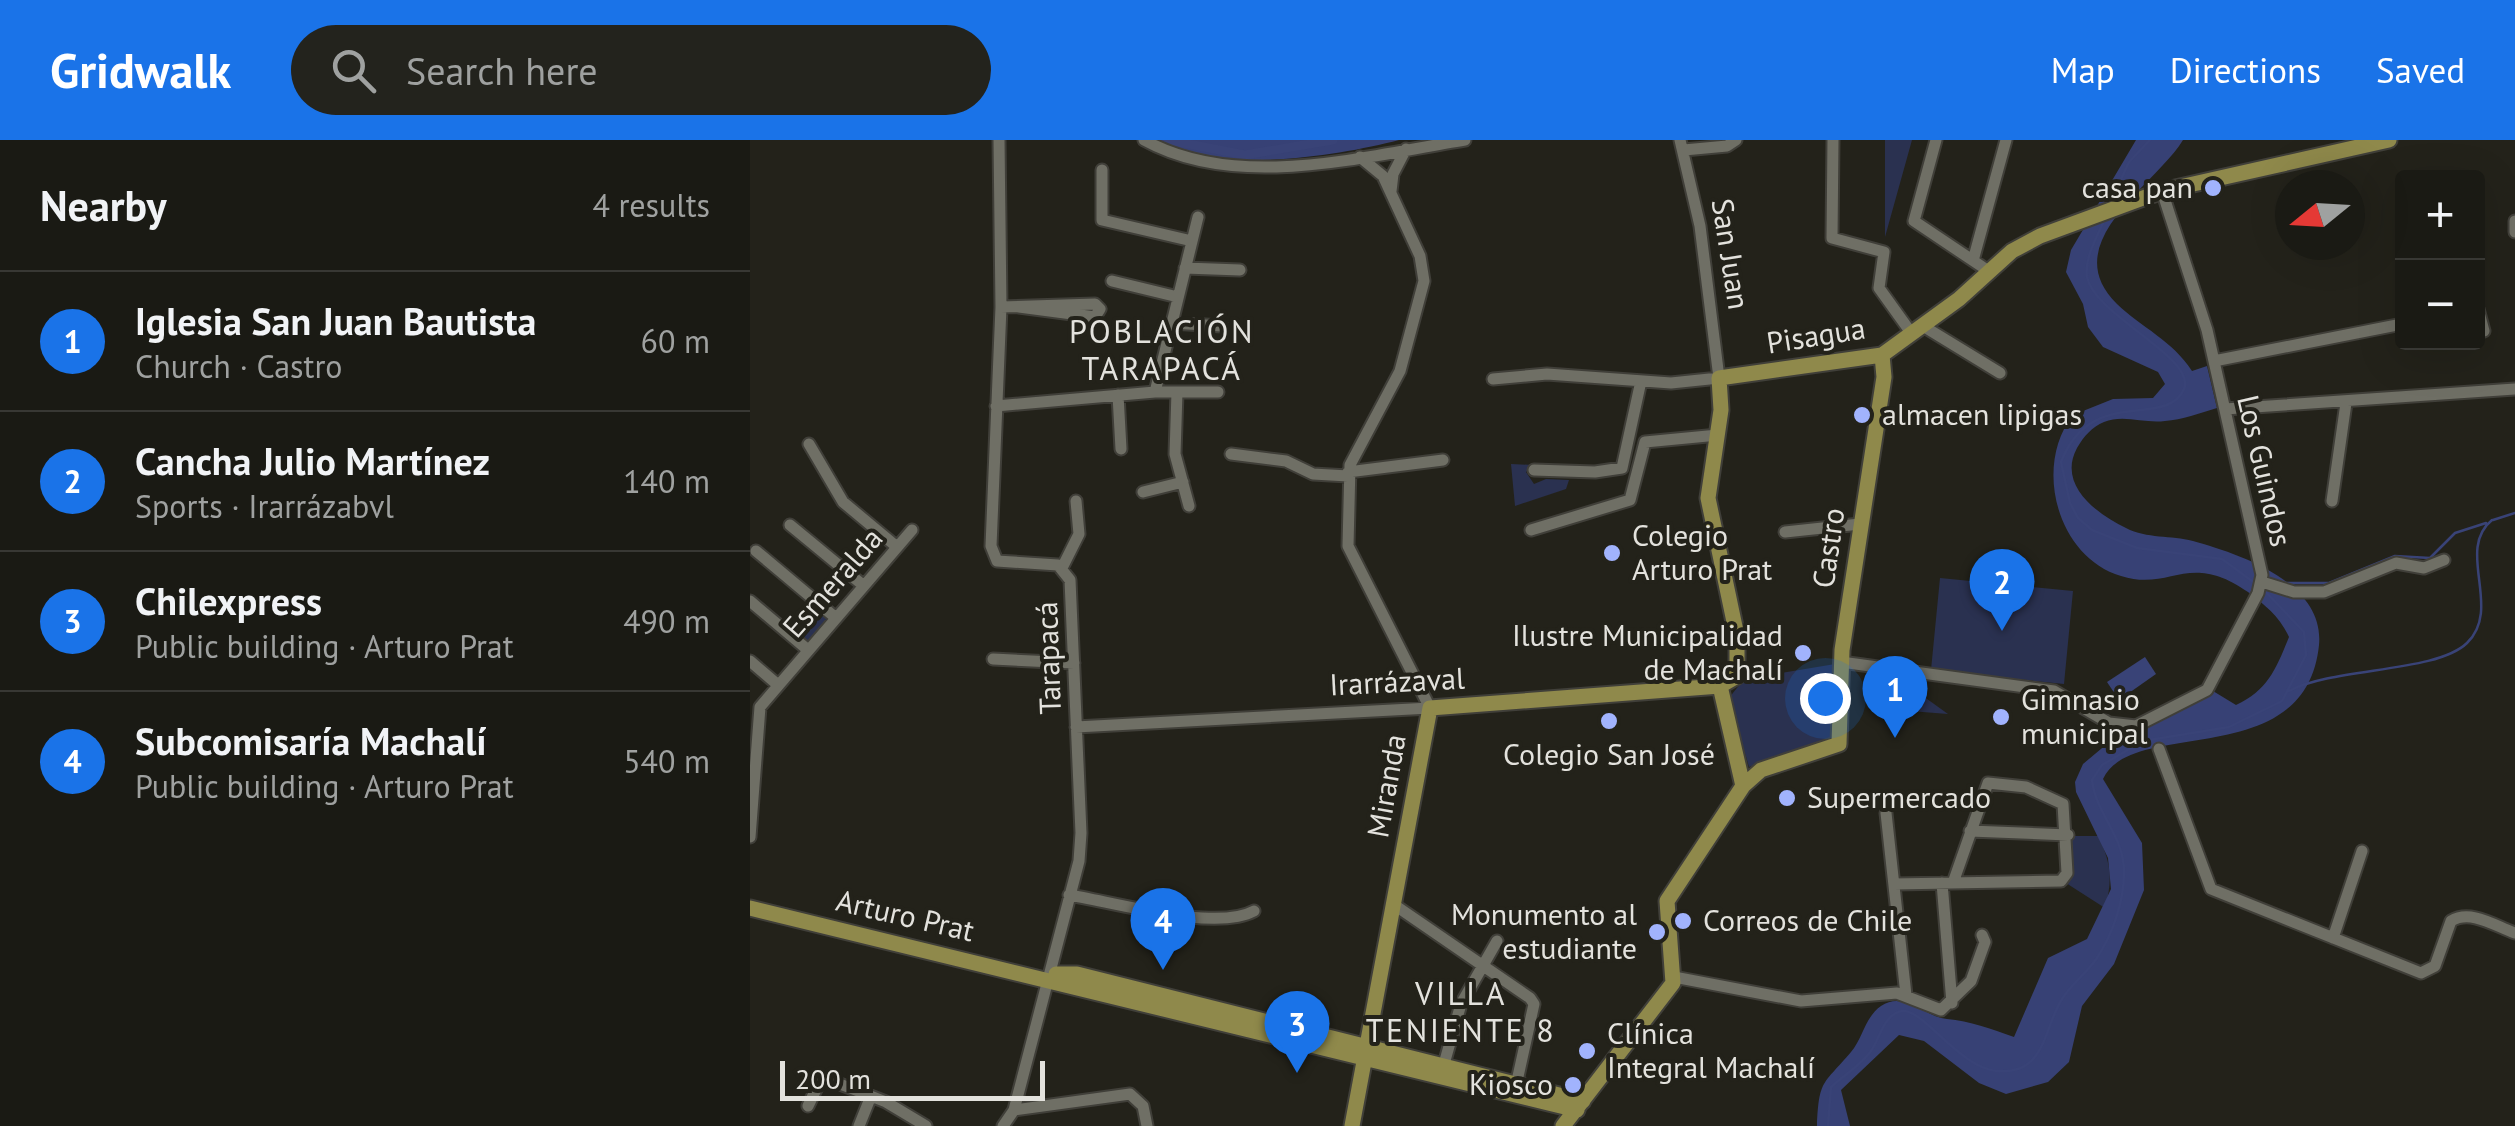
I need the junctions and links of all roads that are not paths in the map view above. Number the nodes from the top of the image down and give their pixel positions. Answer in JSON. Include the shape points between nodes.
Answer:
{"nodes":[{"id":1,"x":999,"y":140,"type":"edge"},
{"id":2,"x":1144,"y":140,"type":"edge"},
{"id":3,"x":1465,"y":140,"type":"edge"},
{"id":4,"x":1736,"y":140,"type":"edge"},
{"id":5,"x":1832,"y":140,"type":"edge"},
{"id":6,"x":1936,"y":140,"type":"edge"},
{"id":7,"x":2006,"y":140,"type":"edge"},
{"id":8,"x":2389,"y":140,"type":"edge"},
{"id":9,"x":1682,"y":145,"type":"edge"},
{"id":10,"x":2337,"y":146,"type":"edge"},
{"id":11,"x":1406,"y":150,"type":"junction"},
{"id":12,"x":1360,"y":156,"type":"junction"},
{"id":13,"x":1102,"y":170,"type":"dead end"},
{"id":14,"x":2162,"y":190,"type":"junction"},
{"id":15,"x":1391,"y":198,"type":"junction"},
{"id":16,"x":1198,"y":217,"type":"dead end"},
{"id":17,"x":1192,"y":242,"type":"junction"},
{"id":18,"x":1974,"y":258,"type":"junction"},
{"id":19,"x":1185,"y":268,"type":"junction"},
{"id":20,"x":1240,"y":270,"type":"dead end"},
{"id":21,"x":1990,"y":272,"type":"junction"},
{"id":22,"x":1112,"y":282,"type":"dead end"},
{"id":23,"x":1178,"y":297,"type":"junction"},
{"id":24,"x":1001,"y":307,"type":"junction"},
{"id":25,"x":1019,"y":307,"type":"junction"},
{"id":26,"x":1171,"y":324,"type":"junction"},
{"id":27,"x":2395,"y":325,"type":"edge"},
{"id":28,"x":1222,"y":326,"type":"dead end"},
{"id":29,"x":1918,"y":330,"type":"junction"},
{"id":30,"x":1882,"y":355,"type":"junction"},
{"id":31,"x":2214,"y":361,"type":"junction"},
{"id":32,"x":2000,"y":373,"type":"dead end"},
{"id":33,"x":1719,"y":378,"type":"junction"},
{"id":34,"x":1492,"y":379,"type":"dead end"},
{"id":35,"x":1640,"y":380,"type":"junction"},
{"id":36,"x":2515,"y":390,"type":"edge"},
{"id":37,"x":1155,"y":392,"type":"junction"},
{"id":38,"x":1177,"y":392,"type":"junction"},
{"id":39,"x":1218,"y":392,"type":"dead end"},
{"id":40,"x":1118,"y":395,"type":"junction"},
{"id":41,"x":2346,"y":403,"type":"junction"},
{"id":42,"x":996,"y":406,"type":"junction"},
{"id":43,"x":2225,"y":409,"type":"junction"},
{"id":44,"x":1718,"y":435,"type":"junction"},
{"id":45,"x":809,"y":444,"type":"dead end"},
{"id":46,"x":1121,"y":450,"type":"dead end"},
{"id":47,"x":1231,"y":454,"type":"dead end"},
{"id":48,"x":1443,"y":460,"type":"dead end"},
{"id":49,"x":1534,"y":470,"type":"dead end"},
{"id":50,"x":1348,"y":474,"type":"junction"},
{"id":51,"x":1183,"y":482,"type":"junction"},
{"id":52,"x":1144,"y":492,"type":"dead end"},
{"id":53,"x":2332,"y":500,"type":"dead end"},
{"id":54,"x":1076,"y":501,"type":"dead end"},
{"id":55,"x":1189,"y":506,"type":"dead end"},
{"id":56,"x":790,"y":524,"type":"dead end"},
{"id":57,"x":1860,"y":524,"type":"junction"},
{"id":58,"x":912,"y":530,"type":"dead end"},
{"id":59,"x":1530,"y":530,"type":"dead end"},
{"id":60,"x":1785,"y":532,"type":"dead end"},
{"id":61,"x":897,"y":547,"type":"junction"},
{"id":62,"x":756,"y":551,"type":"dead end"},
{"id":63,"x":2444,"y":560,"type":"dead end"},
{"id":64,"x":1062,"y":568,"type":"junction"},
{"id":65,"x":864,"y":586,"type":"junction"},
{"id":66,"x":2260,"y":586,"type":"junction"},
{"id":67,"x":750,"y":601,"type":"edge"},
{"id":68,"x":836,"y":618,"type":"junction"},
{"id":69,"x":808,"y":650,"type":"junction"},
{"id":70,"x":993,"y":659,"type":"dead end"},
{"id":71,"x":750,"y":661,"type":"edge"},
{"id":72,"x":1841,"y":662,"type":"junction"},
{"id":73,"x":1074,"y":663,"type":"junction"},
{"id":74,"x":778,"y":685,"type":"junction"},
{"id":75,"x":1720,"y":686,"type":"junction"},
{"id":76,"x":1430,"y":708,"type":"junction"},
{"id":77,"x":1076,"y":727,"type":"junction"},
{"id":78,"x":2159,"y":749,"type":"dead end"},
{"id":79,"x":1743,"y":786,"type":"junction"},
{"id":80,"x":1886,"y":812,"type":"dead end"},
{"id":81,"x":1970,"y":831,"type":"junction"},
{"id":82,"x":2068,"y":835,"type":"junction"},
{"id":83,"x":750,"y":837,"type":"edge"},
{"id":84,"x":2362,"y":851,"type":"dead end"},
{"id":85,"x":1948,"y":882,"type":"junction"},
{"id":86,"x":1894,"y":884,"type":"junction"},
{"id":87,"x":1069,"y":895,"type":"junction"},
{"id":88,"x":1393,"y":904,"type":"junction"},
{"id":89,"x":750,"y":908,"type":"edge"},
{"id":90,"x":1254,"y":911,"type":"dead end"},
{"id":91,"x":2515,"y":934,"type":"edge"},
{"id":92,"x":1982,"y":935,"type":"dead end"},
{"id":93,"x":2333,"y":938,"type":"junction"},
{"id":94,"x":1496,"y":941,"type":"dead end"},
{"id":95,"x":1484,"y":965,"type":"junction"},
{"id":96,"x":1674,"y":976,"type":"junction"},
{"id":97,"x":1047,"y":978,"type":"junction"},
{"id":98,"x":1906,"y":994,"type":"junction"},
{"id":99,"x":1952,"y":1003,"type":"junction"},
{"id":100,"x":1366,"y":1050,"type":"junction"},
{"id":101,"x":1444,"y":1064,"type":"junction"},
{"id":102,"x":1517,"y":1081,"type":"junction"},
{"id":103,"x":871,"y":1096,"type":"junction"},
{"id":104,"x":1580,"y":1105,"type":"junction"},
{"id":105,"x":808,"y":1106,"type":"dead end"},
{"id":106,"x":1009,"y":1121,"type":"edge"},
{"id":107,"x":923,"y":1125,"type":"edge"},
{"id":108,"x":858,"y":1126,"type":"edge"},
{"id":109,"x":1146,"y":1126,"type":"edge"},
{"id":110,"x":1352,"y":1126,"type":"edge"},
{"id":111,"x":1563,"y":1126,"type":"edge"}],
"edges":[{"from":1,"to":24,"type":"street","name":"Tarapacá"},
{"from":2,"to":12,"type":"street","via":[[1201,161],[1262,167]]},
{"from":3,"to":11,"type":"street"},
{"from":4,"to":9,"type":"street","via":[[1728,146]]},
{"from":5,"to":29,"type":"street","via":[[1832,238],[1884,252],[1879,288]]},
{"from":6,"to":18,"type":"street","via":[[1914,221]]},
{"from":7,"to":18,"type":"street"},
{"from":8,"to":10,"type":"main road","name":"Pisagua"},
{"from":9,"to":33,"type":"street","name":"San Juan","via":[[1700,226]]},
{"from":10,"to":14,"type":"main road","name":"Pisagua"},
{"from":11,"to":12,"type":"street"},
{"from":11,"to":15,"type":"street","via":[[1392,174]]},
{"from":12,"to":15,"type":"street","name":"Miranda","via":[[1376,167]]},
{"from":13,"to":17,"type":"street","via":[[1102,220]]},
{"from":14,"to":21,"type":"main road","name":"Pisagua","via":[[2024,243]]},
{"from":14,"to":31,"type":"street","name":"Los Guindos"},
{"from":15,"to":50,"type":"street","name":"Miranda","via":[[1420,256],[1422,292],[1400,370]]},
{"from":16,"to":17,"type":"street"},
{"from":17,"to":19,"type":"street"},
{"from":18,"to":21,"type":"street"},
{"from":19,"to":20,"type":"street"},
{"from":19,"to":23,"type":"street"},
{"from":21,"to":29,"type":"main road","name":"Pisagua"},
{"from":22,"to":23,"type":"street"},
{"from":23,"to":26,"type":"street"},
{"from":24,"to":25,"type":"street"},
{"from":24,"to":42,"type":"street","name":"Tarapacá"},
{"from":25,"to":25,"type":"street","via":[[1095,304],[1100,314],[1028,312]]},
{"from":26,"to":28,"type":"street"},
{"from":26,"to":37,"type":"street"},
{"from":27,"to":31,"type":"street"},
{"from":29,"to":30,"type":"main road","name":"Pisagua"},
{"from":29,"to":32,"type":"street"},
{"from":30,"to":33,"type":"main road","name":"Pisagua"},
{"from":30,"to":57,"type":"main road","name":"Castro"},
{"from":31,"to":43,"type":"street","name":"Los Guindos"},
{"from":33,"to":35,"type":"street","name":"Pisagua"},
{"from":33,"to":44,"type":"main road"},
{"from":34,"to":35,"type":"street","name":"Pisagua","via":[[1547,374]]},
{"from":35,"to":49,"type":"street","via":[[1622,468]]},
{"from":36,"to":41,"type":"street"},
{"from":37,"to":38,"type":"street"},
{"from":37,"to":40,"type":"street"},
{"from":38,"to":39,"type":"street"},
{"from":38,"to":51,"type":"street","via":[[1175,454]]},
{"from":40,"to":42,"type":"street"},
{"from":40,"to":46,"type":"street"},
{"from":41,"to":43,"type":"street"},
{"from":41,"to":53,"type":"street"},
{"from":42,"to":64,"type":"street","name":"Tarapacá","via":[[993,555],[1002,562]]},
{"from":43,"to":66,"type":"street","name":"Los Guindos"},
{"from":44,"to":59,"type":"street","via":[[1646,442],[1630,500]]},
{"from":44,"to":75,"type":"main road","via":[[1708,498],[1740,666],[1732,682]]},
{"from":45,"to":61,"type":"street","via":[[843,502]]},
{"from":47,"to":50,"type":"street","via":[[1286,462],[1313,474]]},
{"from":48,"to":50,"type":"street"},
{"from":50,"to":76,"type":"street","name":"Miranda","via":[[1351,556]]},
{"from":51,"to":52,"type":"street"},
{"from":51,"to":55,"type":"street"},
{"from":54,"to":64,"type":"street","via":[[1080,534]]},
{"from":56,"to":65,"type":"street"},
{"from":57,"to":60,"type":"street"},
{"from":57,"to":72,"type":"main road","name":"Castro"},
{"from":58,"to":61,"type":"street","name":"Esmeralda"},
{"from":61,"to":65,"type":"street","name":"Esmeralda"},
{"from":62,"to":68,"type":"street"},
{"from":63,"to":66,"type":"street","via":[[2424,568],[2396,563],[2324,592]]},
{"from":64,"to":73,"type":"street","name":"Tarapacá","via":[[1072,589]]},
{"from":65,"to":68,"type":"street","name":"Esmeralda"},
{"from":66,"to":72,"type":"street","name":"Los Guindos","via":[[2207,690],[2148,721],[2118,726],[2054,691]]},
{"from":67,"to":69,"type":"street"},
{"from":68,"to":69,"type":"street","name":"Esmeralda"},
{"from":69,"to":74,"type":"street","name":"Esmeralda"},
{"from":70,"to":73,"type":"street"},
{"from":71,"to":74,"type":"street"},
{"from":72,"to":79,"type":"main road","name":"Castro","via":[[1836,748],[1760,770]]},
{"from":73,"to":77,"type":"street","name":"Tarapacá"},
{"from":74,"to":83,"type":"street","name":"Esmeralda","via":[[760,707]]},
{"from":75,"to":76,"type":"main road","name":"Irarrázaval"},
{"from":75,"to":79,"type":"main road"},
{"from":76,"to":77,"type":"street","name":"Irarrázaval"},
{"from":76,"to":88,"type":"main road","name":"Miranda"},
{"from":77,"to":87,"type":"street","name":"Tarapacá","via":[[1080,845]]},
{"from":78,"to":93,"type":"street","via":[[2211,889]]},
{"from":79,"to":96,"type":"main road","via":[[1666,901]]},
{"from":80,"to":86,"type":"street"},
{"from":81,"to":82,"type":"street"},
{"from":81,"to":82,"type":"street","via":[[1992,782],[2061,801]]},
{"from":81,"to":85,"type":"street"},
{"from":82,"to":85,"type":"street","via":[[2065,878],[2055,883]]},
{"from":84,"to":93,"type":"street"},
{"from":85,"to":86,"type":"street"},
{"from":85,"to":99,"type":"street"},
{"from":86,"to":98,"type":"street"},
{"from":87,"to":90,"type":"street","via":[[1215,918]]},
{"from":87,"to":97,"type":"street","name":"Tarapacá"},
{"from":88,"to":95,"type":"street"},
{"from":88,"to":100,"type":"main road","name":"Miranda"},
{"from":89,"to":97,"type":"main road","name":"Arturo Prat"},
{"from":91,"to":93,"type":"street","via":[[2458,917],[2434,966],[2421,974]]},
{"from":92,"to":99,"type":"street","via":[[1971,981]]},
{"from":94,"to":95,"type":"street"},
{"from":95,"to":101,"type":"street","via":[[1461,1004]]},
{"from":95,"to":102,"type":"street","via":[[1534,1004]]},
{"from":96,"to":98,"type":"street","via":[[1802,1001]]},
{"from":96,"to":104,"type":"main road"},
{"from":97,"to":100,"type":"main road","name":"Arturo Prat"},
{"from":97,"to":106,"type":"street","name":"Tarapacá"},
{"from":98,"to":99,"type":"street","via":[[1940,1010]]},
{"from":100,"to":101,"type":"main road","name":"Arturo Prat"},
{"from":100,"to":104,"type":"main road","name":"Arturo Prat"},
{"from":100,"to":110,"type":"main road","name":"Miranda"},
{"from":101,"to":102,"type":"main road","name":"Arturo Prat"},
{"from":102,"to":104,"type":"main road","name":"Arturo Prat"},
{"from":103,"to":105,"type":"street","via":[[822,1077]]},
{"from":103,"to":107,"type":"street"},
{"from":103,"to":108,"type":"street"},
{"from":104,"to":111,"type":"main road"},
{"from":106,"to":109,"type":"street","via":[[1130,1094],[1143,1106]]}]}
